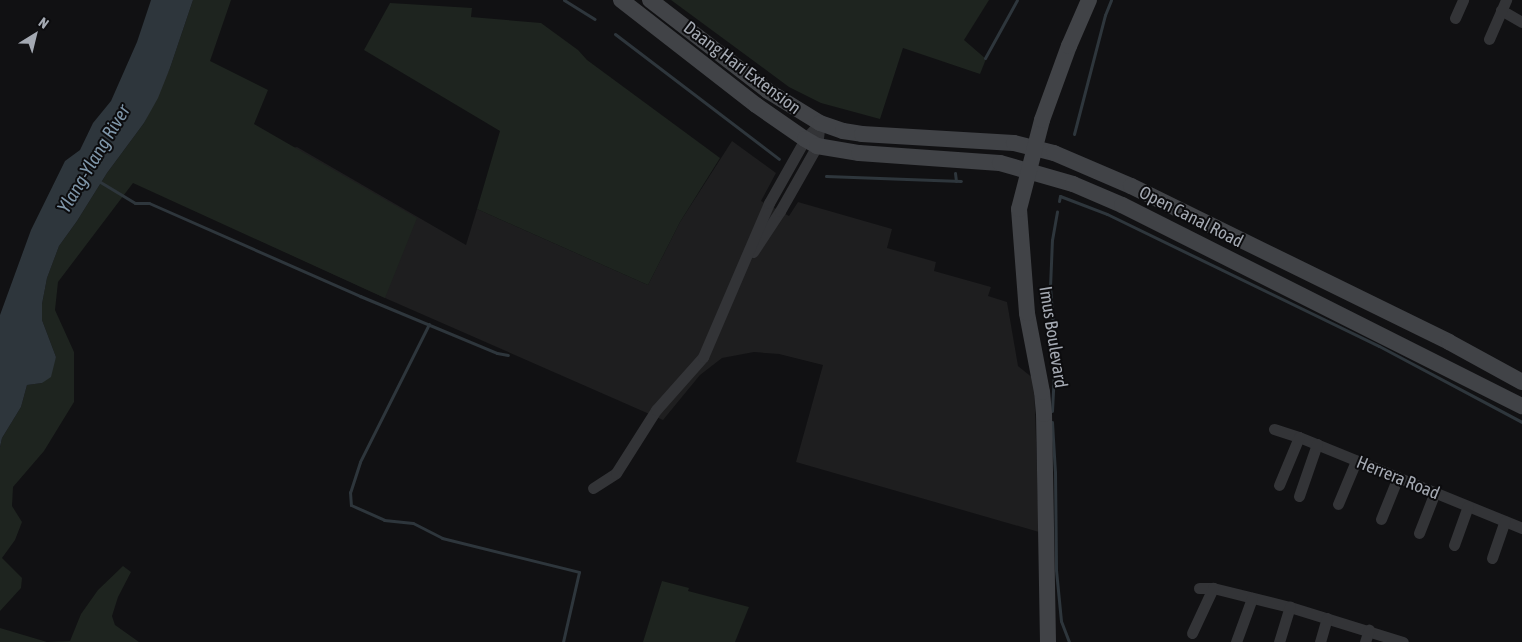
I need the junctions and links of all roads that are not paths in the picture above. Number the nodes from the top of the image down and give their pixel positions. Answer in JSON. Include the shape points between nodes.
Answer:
{"nodes":[{"id":1,"x":621,"y":0,"type":"edge"},
{"id":2,"x":650,"y":0,"type":"edge"},
{"id":3,"x":1077,"y":0,"type":"edge"},
{"id":4,"x":1089,"y":0,"type":"edge"},
{"id":5,"x":1463,"y":0,"type":"edge"},
{"id":6,"x":1501,"y":4,"type":"edge"},
{"id":7,"x":1455,"y":18,"type":"dead end"},
{"id":8,"x":1522,"y":22,"type":"edge"},
{"id":9,"x":1489,"y":39,"type":"dead end"},
{"id":10,"x":1069,"y":46,"type":"junction"},
{"id":11,"x":820,"y":123,"type":"junction"},
{"id":12,"x":862,"y":134,"type":"joint"},
{"id":13,"x":811,"y":142,"type":"junction"},
{"id":14,"x":1035,"y":148,"type":"junction"},
{"id":15,"x":1028,"y":170,"type":"junction"},
{"id":16,"x":1522,"y":382,"type":"edge"},
{"id":17,"x":1522,"y":406,"type":"edge"},
{"id":18,"x":1274,"y":429,"type":"dead end"},
{"id":19,"x":1300,"y":437,"type":"junction"},
{"id":20,"x":1316,"y":444,"type":"junction"},
{"id":21,"x":1356,"y":461,"type":"junction"},
{"id":22,"x":1398,"y":477,"type":"junction"},
{"id":23,"x":1279,"y":485,"type":"dead end"},
{"id":24,"x":593,"y":488,"type":"dead end"},
{"id":25,"x":1435,"y":492,"type":"junction"},
{"id":26,"x":1299,"y":496,"type":"dead end"},
{"id":27,"x":1338,"y":504,"type":"dead end"},
{"id":28,"x":1468,"y":506,"type":"junction"},
{"id":29,"x":1381,"y":520,"type":"dead end"},
{"id":30,"x":1505,"y":521,"type":"junction"},
{"id":31,"x":1522,"y":528,"type":"edge"},
{"id":32,"x":1419,"y":533,"type":"dead end"},
{"id":33,"x":1454,"y":545,"type":"dead end"},
{"id":34,"x":1492,"y":558,"type":"dead end"},
{"id":35,"x":1198,"y":588,"type":"dead end"},
{"id":36,"x":1214,"y":588,"type":"junction"},
{"id":37,"x":1252,"y":598,"type":"junction"},
{"id":38,"x":1290,"y":607,"type":"junction"},
{"id":39,"x":1327,"y":618,"type":"junction"},
{"id":40,"x":1369,"y":630,"type":"junction"},
{"id":41,"x":1192,"y":633,"type":"dead end"},
{"id":42,"x":1048,"y":642,"type":"edge"},
{"id":43,"x":1236,"y":642,"type":"edge"},
{"id":44,"x":1279,"y":642,"type":"edge"},
{"id":45,"x":1320,"y":642,"type":"edge"},
{"id":46,"x":1365,"y":642,"type":"edge"},
{"id":47,"x":1403,"y":642,"type":"edge"}],
"edges":[{"from":1,"to":13,"type":"main road","name":"Daang Hari Extension"},
{"from":2,"to":11,"type":"main road","via":[[768,91]]},
{"from":3,"to":10,"type":"main road","name":"Imus Boulevard"},
{"from":4,"to":10,"type":"main road","name":"Imus Boulevard"},
{"from":5,"to":7,"type":"street"},
{"from":6,"to":8,"type":"street"},
{"from":6,"to":9,"type":"street"},
{"from":10,"to":14,"type":"main road","name":"Imus Boulevard"},
{"from":11,"to":12,"type":"main road","name":"Daang Hari Extension"},
{"from":11,"to":13,"type":"street"},
{"from":12,"to":14,"type":"main road","name":"Open Canal Road","via":[[992,141]]},
{"from":13,"to":15,"type":"main road","name":"Open Canal Road","via":[[859,153],[1000,163]]},
{"from":13,"to":24,"type":"street","via":[[780,211],[736,278],[703,357],[656,410],[616,473]]},
{"from":14,"to":15,"type":"main road","name":"Imus Boulevard"},
{"from":14,"to":16,"type":"main road","name":"Open Canal Road","via":[[1140,190],[1449,342]]},
{"from":15,"to":17,"type":"main road","name":"Open Canal Road","via":[[1073,184],[1122,205]]},
{"from":15,"to":42,"type":"main road","name":"Imus Boulevard","via":[[1019,209],[1027,313],[1044,414]]},
{"from":18,"to":19,"type":"street","name":"Herrera Road"},
{"from":19,"to":20,"type":"street","name":"Herrera Road"},
{"from":19,"to":23,"type":"street"},
{"from":20,"to":21,"type":"street","name":"Herrera Road"},
{"from":20,"to":26,"type":"street"},
{"from":21,"to":22,"type":"street","name":"Herrera Road"},
{"from":21,"to":27,"type":"street"},
{"from":22,"to":25,"type":"street","name":"Herrera Road"},
{"from":22,"to":29,"type":"street"},
{"from":25,"to":28,"type":"street","name":"Herrera Road"},
{"from":25,"to":32,"type":"street"},
{"from":28,"to":30,"type":"street","name":"Herrera Road"},
{"from":28,"to":33,"type":"street"},
{"from":30,"to":31,"type":"street","name":"Herrera Road"},
{"from":30,"to":34,"type":"street"},
{"from":35,"to":36,"type":"street"},
{"from":36,"to":37,"type":"street"},
{"from":36,"to":41,"type":"street"},
{"from":37,"to":38,"type":"street"},
{"from":37,"to":43,"type":"street"},
{"from":38,"to":39,"type":"street"},
{"from":38,"to":44,"type":"street"},
{"from":39,"to":40,"type":"street"},
{"from":39,"to":45,"type":"street"},
{"from":40,"to":46,"type":"street"},
{"from":40,"to":47,"type":"street"}]}
